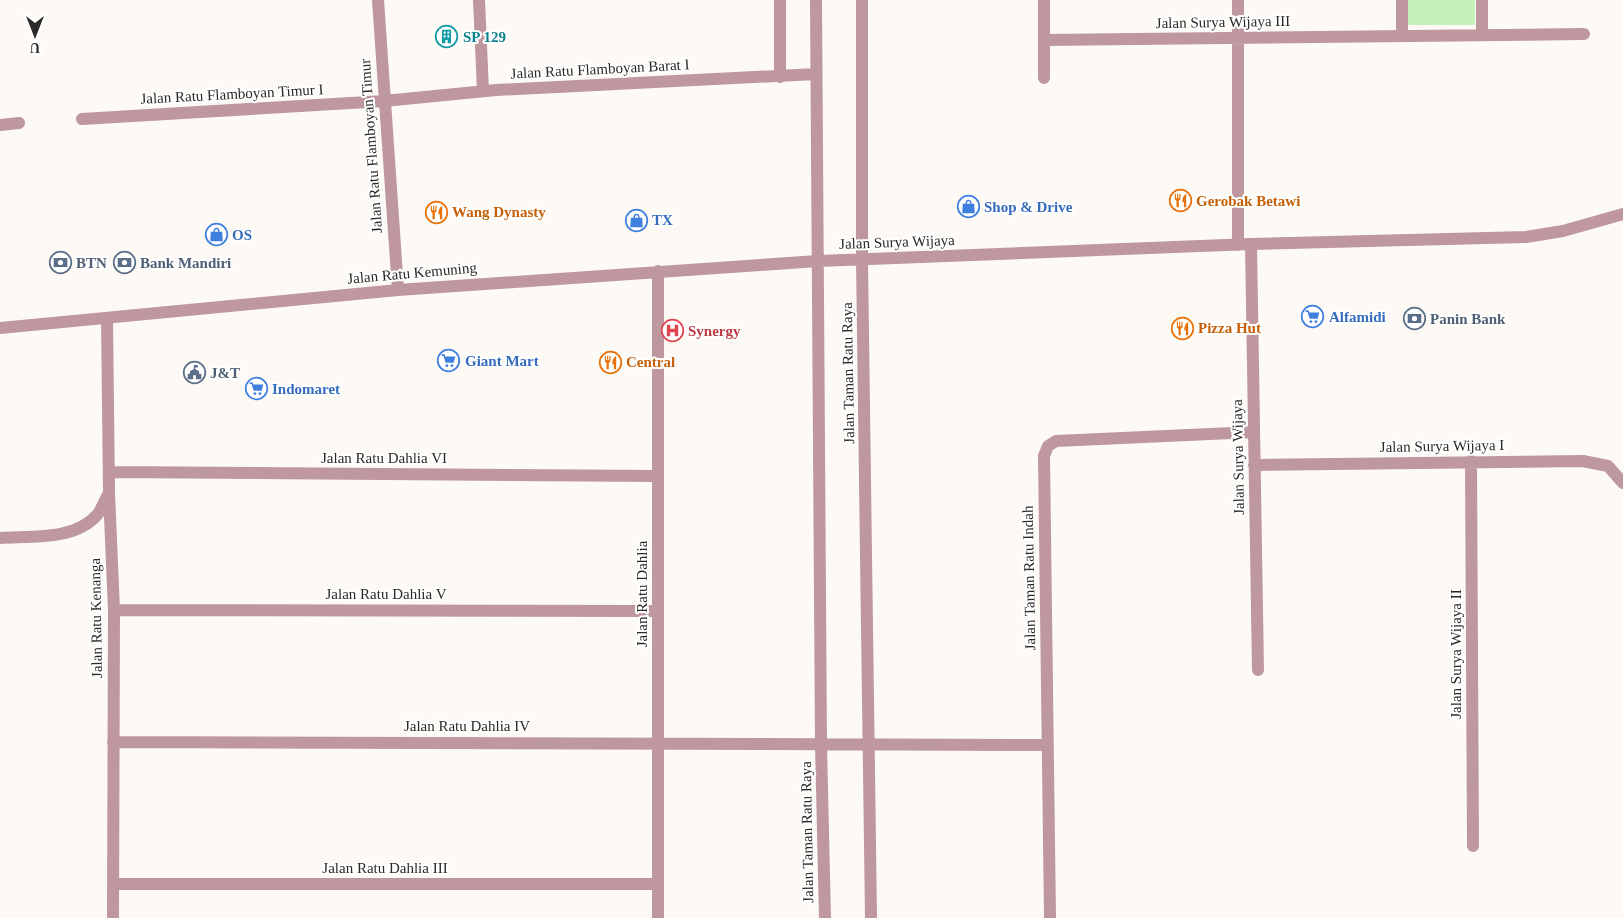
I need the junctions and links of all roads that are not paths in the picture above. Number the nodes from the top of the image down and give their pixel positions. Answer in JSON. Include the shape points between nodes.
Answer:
{"nodes":[{"id":1,"x":378,"y":0,"type":"edge"},
{"id":2,"x":479,"y":0,"type":"edge"},
{"id":3,"x":780,"y":0,"type":"edge"},
{"id":4,"x":816,"y":0,"type":"edge"},
{"id":5,"x":862,"y":0,"type":"edge"},
{"id":6,"x":1044,"y":0,"type":"edge"},
{"id":7,"x":1238,"y":0,"type":"edge"},
{"id":8,"x":1402,"y":0,"type":"edge"},
{"id":9,"x":1482,"y":0,"type":"edge"},
{"id":10,"x":1584,"y":34,"type":"dead end"},
{"id":11,"x":1482,"y":35,"type":"junction"},
{"id":12,"x":1402,"y":36,"type":"junction"},
{"id":13,"x":1238,"y":38,"type":"junction"},
{"id":14,"x":1044,"y":40,"type":"junction"},
{"id":15,"x":816,"y":74,"type":"junction"},
{"id":16,"x":780,"y":77,"type":"junction"},
{"id":17,"x":1044,"y":78,"type":"dead end"},
{"id":18,"x":483,"y":91,"type":"junction"},
{"id":19,"x":384,"y":101,"type":"junction"},
{"id":20,"x":82,"y":119,"type":"dead end"},
{"id":21,"x":19,"y":123,"type":"dead end"},
{"id":22,"x":0,"y":124,"type":"edge"},
{"id":23,"x":1623,"y":214,"type":"edge"},
{"id":24,"x":1251,"y":244,"type":"junction"},
{"id":25,"x":1238,"y":245,"type":"junction"},
{"id":26,"x":858,"y":260,"type":"junction"},
{"id":27,"x":823,"y":261,"type":"junction"},
{"id":28,"x":658,"y":271,"type":"junction"},
{"id":29,"x":398,"y":290,"type":"junction"},
{"id":30,"x":107,"y":318,"type":"junction"},
{"id":31,"x":0,"y":328,"type":"edge"},
{"id":32,"x":1254,"y":432,"type":"junction"},
{"id":33,"x":1471,"y":461,"type":"junction"},
{"id":34,"x":1254,"y":465,"type":"junction"},
{"id":35,"x":109,"y":472,"type":"junction"},
{"id":36,"x":658,"y":476,"type":"junction"},
{"id":37,"x":1621,"y":478,"type":"edge"},
{"id":38,"x":109,"y":493,"type":"junction"},
{"id":39,"x":0,"y":538,"type":"edge"},
{"id":40,"x":114,"y":610,"type":"junction"},
{"id":41,"x":658,"y":610,"type":"junction"},
{"id":42,"x":1258,"y":670,"type":"dead end"},
{"id":43,"x":113,"y":742,"type":"junction"},
{"id":44,"x":658,"y":742,"type":"junction"},
{"id":45,"x":821,"y":745,"type":"junction"},
{"id":46,"x":1047,"y":745,"type":"junction"},
{"id":47,"x":865,"y":746,"type":"junction"},
{"id":48,"x":1473,"y":846,"type":"dead end"},
{"id":49,"x":113,"y":884,"type":"junction"},
{"id":50,"x":658,"y":884,"type":"junction"},
{"id":51,"x":113,"y":918,"type":"edge"},
{"id":52,"x":658,"y":918,"type":"edge"},
{"id":53,"x":825,"y":918,"type":"edge"},
{"id":54,"x":871,"y":918,"type":"edge"},
{"id":55,"x":1050,"y":918,"type":"edge"}],
"edges":[{"from":1,"to":19,"type":"street","name":"Jalan Ratu Flamboyan Timur"},
{"from":2,"to":18,"type":"street"},
{"from":3,"to":16,"type":"street"},
{"from":4,"to":15,"type":"street","name":"Jalan Taman Ratu Raya"},
{"from":5,"to":26,"type":"street","name":"Jalan Taman Ratu Raya"},
{"from":6,"to":14,"type":"street"},
{"from":7,"to":13,"type":"street"},
{"from":8,"to":12,"type":"street"},
{"from":9,"to":11,"type":"street"},
{"from":10,"to":11,"type":"street","name":"Jalan Surya Wijaya III"},
{"from":11,"to":12,"type":"street","name":"Jalan Surya Wijaya III"},
{"from":12,"to":13,"type":"street","name":"Jalan Surya Wijaya III"},
{"from":13,"to":14,"type":"street","name":"Jalan Surya Wijaya III"},
{"from":13,"to":25,"type":"street"},
{"from":14,"to":17,"type":"street"},
{"from":15,"to":16,"type":"street","name":"Jalan Ratu Flamboyan Barat I"},
{"from":15,"to":27,"type":"street","name":"Jalan Taman Ratu Raya"},
{"from":16,"to":18,"type":"street","name":"Jalan Ratu Flamboyan Barat I"},
{"from":18,"to":19,"type":"street","name":"Jalan Ratu Flamboyan Barat I"},
{"from":19,"to":20,"type":"street","name":"Jalan Ratu Flamboyan Timur I"},
{"from":19,"to":29,"type":"street","name":"Jalan Ratu Flamboyan Timur"},
{"from":21,"to":22,"type":"street"},
{"from":23,"to":24,"type":"street","name":"Jalan Surya Wijaya","via":[[1563,231],[1526,237]]},
{"from":24,"to":25,"type":"street","name":"Jalan Surya Wijaya"},
{"from":24,"to":32,"type":"street","name":"Jalan Surya Wijaya"},
{"from":25,"to":26,"type":"street","name":"Jalan Surya Wijaya"},
{"from":26,"to":27,"type":"street","name":"Jalan Surya Wijaya"},
{"from":26,"to":47,"type":"street","name":"Jalan Taman Ratu Raya"},
{"from":27,"to":28,"type":"street","name":"Jalan Ratu Kemuning"},
{"from":27,"to":45,"type":"street","name":"Jalan Taman Ratu Raya"},
{"from":28,"to":29,"type":"street","name":"Jalan Ratu Kemuning"},
{"from":28,"to":36,"type":"street","name":"Jalan Ratu Dahlia"},
{"from":29,"to":30,"type":"street","name":"Jalan Ratu Kemuning"},
{"from":30,"to":31,"type":"street","name":"Jalan Ratu Kemuning"},
{"from":30,"to":35,"type":"street","name":"Jalan Ratu Kenanga"},
{"from":32,"to":34,"type":"street","name":"Jalan Surya Wijaya"},
{"from":32,"to":46,"type":"street","name":"Jalan Taman Ratu Indah","via":[[1056,441],[1048,446],[1044,456]]},
{"from":33,"to":34,"type":"street","name":"Jalan Surya Wijaya I"},
{"from":33,"to":37,"type":"street","name":"Jalan Surya Wijaya I","via":[[1583,461],[1608,466]]},
{"from":33,"to":48,"type":"street","name":"Jalan Surya Wijaya II"},
{"from":34,"to":42,"type":"street","name":"Jalan Surya Wijaya"},
{"from":35,"to":36,"type":"street","name":"Jalan Ratu Dahlia VI"},
{"from":35,"to":38,"type":"street","name":"Jalan Ratu Kenanga"},
{"from":36,"to":41,"type":"street","name":"Jalan Ratu Dahlia"},
{"from":38,"to":39,"type":"street","via":[[98,514],[68,532]]},
{"from":38,"to":40,"type":"street","name":"Jalan Ratu Kenanga"},
{"from":40,"to":41,"type":"street","name":"Jalan Ratu Dahlia V"},
{"from":40,"to":43,"type":"street","name":"Jalan Ratu Kenanga"},
{"from":41,"to":44,"type":"street","name":"Jalan Ratu Dahlia"},
{"from":43,"to":44,"type":"street","name":"Jalan Ratu Dahlia IV"},
{"from":43,"to":49,"type":"street","name":"Jalan Ratu Kenanga"},
{"from":44,"to":45,"type":"street","name":"Jalan Ratu Dahlia IV"},
{"from":44,"to":50,"type":"street","name":"Jalan Ratu Dahlia"},
{"from":45,"to":47,"type":"street","name":"Jalan Taman Ratu Raya"},
{"from":45,"to":53,"type":"street","name":"Jalan Taman Ratu Raya"},
{"from":46,"to":47,"type":"street","name":"Jalan Taman Ratu Raya"},
{"from":46,"to":55,"type":"street","name":"Jalan Taman Ratu Indah"},
{"from":47,"to":54,"type":"street","name":"Jalan Taman Ratu Raya"},
{"from":49,"to":50,"type":"street","name":"Jalan Ratu Dahlia III"},
{"from":49,"to":51,"type":"street","name":"Jalan Ratu Kenanga"},
{"from":50,"to":52,"type":"street","name":"Jalan Ratu Dahlia"}]}
